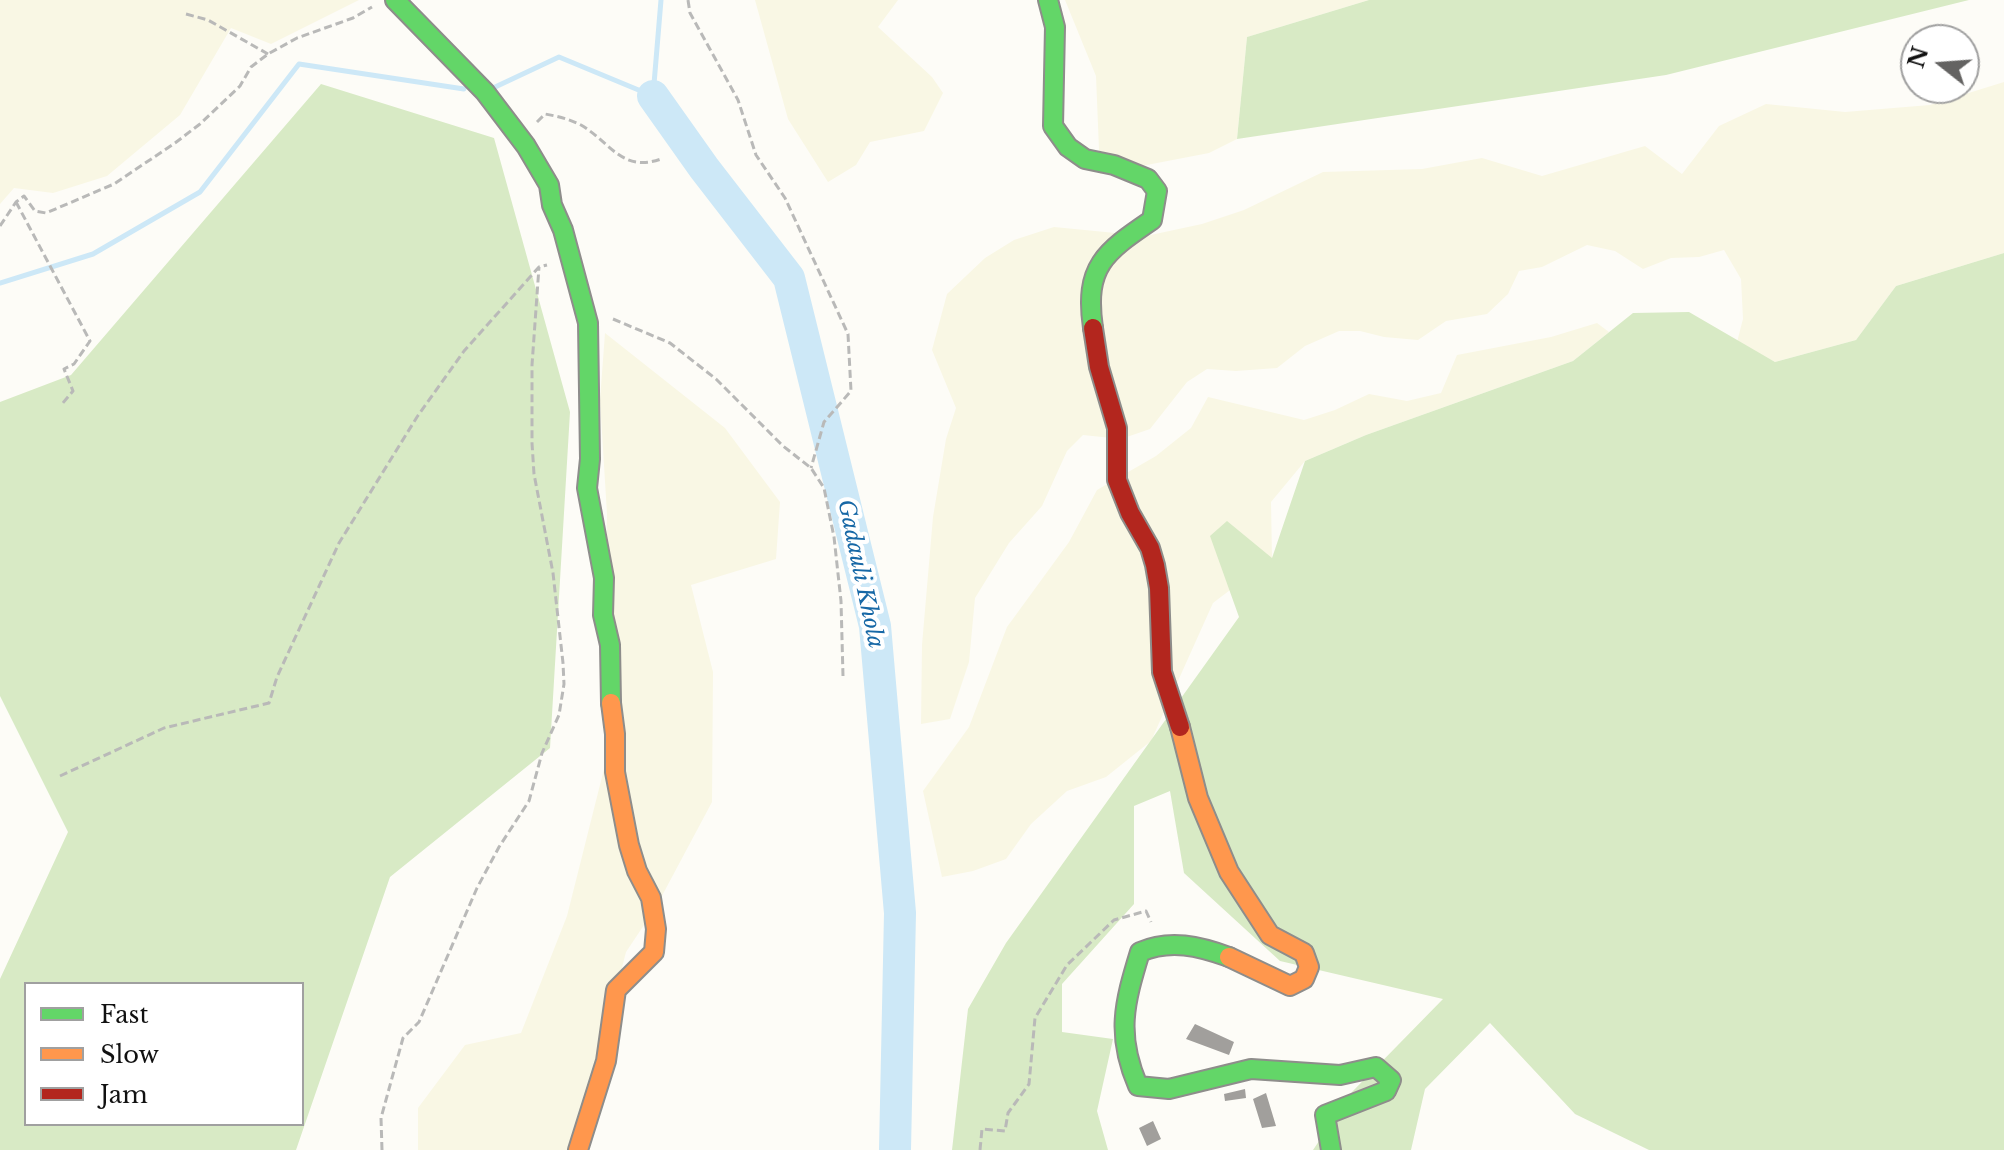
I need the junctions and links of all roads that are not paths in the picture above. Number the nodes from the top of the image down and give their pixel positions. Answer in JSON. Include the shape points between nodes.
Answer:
{"nodes":[{"id":1,"x":395,"y":0,"type":"edge"},
{"id":2,"x":1048,"y":0,"type":"edge"},
{"id":3,"x":578,"y":1150,"type":"edge"},
{"id":4,"x":1331,"y":1150,"type":"edge"}],
"edges":[{"from":1,"to":3,"type":"street","via":[[485,92],[526,146],[549,185],[588,323],[587,488],[604,578],[618,795],[656,929],[654,952],[616,990],[612,1037]]},
{"from":2,"to":4,"type":"street","via":[[1055,27],[1053,126],[1085,159],[1148,179],[1157,191],[1152,220],[1111,248],[1089,299],[1099,367],[1117,428],[1117,480],[1155,565],[1162,672],[1198,798],[1229,872],[1270,935],[1304,953],[1309,967],[1304,979],[1290,986],[1242,962],[1189,946],[1161,944],[1140,952],[1124,1027],[1127,1061],[1138,1086],[1169,1089],[1251,1069],[1340,1075],[1376,1067],[1391,1080],[1386,1091],[1325,1115]]}]}
